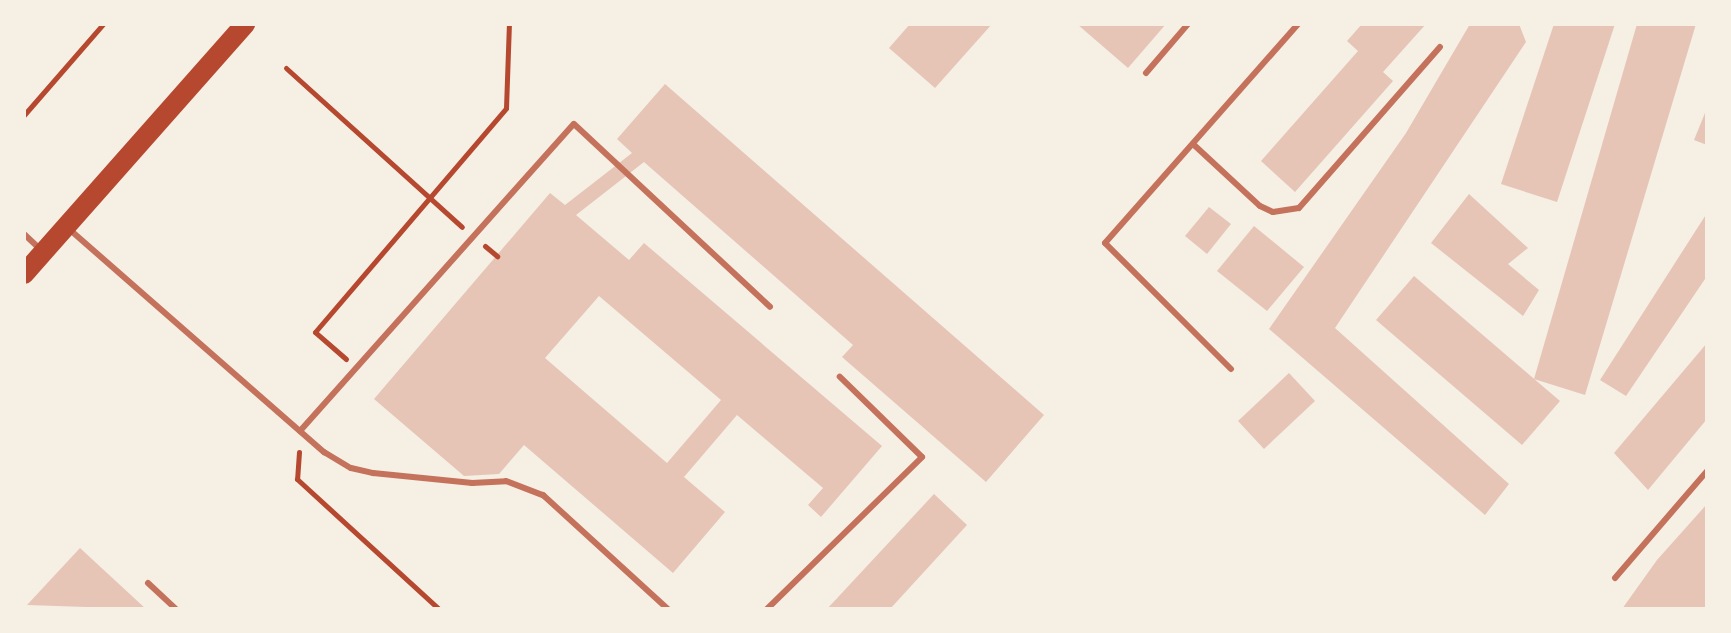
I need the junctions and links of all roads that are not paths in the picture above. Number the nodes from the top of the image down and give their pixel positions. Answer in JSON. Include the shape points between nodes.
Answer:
{"nodes":[{"id":1,"x":245,"y":24,"type":"edge"},
{"id":2,"x":1188,"y":24,"type":"edge"},
{"id":3,"x":1298,"y":24,"type":"edge"},
{"id":4,"x":1440,"y":47,"type":"dead end"},
{"id":5,"x":1146,"y":73,"type":"dead end"},
{"id":6,"x":1193,"y":144,"type":"junction"},
{"id":7,"x":66,"y":227,"type":"junction"},
{"id":8,"x":24,"y":234,"type":"edge"},
{"id":9,"x":43,"y":252,"type":"junction"},
{"id":10,"x":24,"y":274,"type":"edge"},
{"id":11,"x":770,"y":307,"type":"dead end"},
{"id":12,"x":1231,"y":369,"type":"dead end"},
{"id":13,"x":840,"y":377,"type":"dead end"},
{"id":14,"x":300,"y":431,"type":"junction"},
{"id":15,"x":1707,"y":471,"type":"edge"},
{"id":16,"x":1615,"y":578,"type":"dead end"},
{"id":17,"x":148,"y":583,"type":"dead end"},
{"id":18,"x":176,"y":609,"type":"edge"},
{"id":19,"x":668,"y":609,"type":"edge"},
{"id":20,"x":767,"y":609,"type":"edge"}],
"edges":[{"from":1,"to":7,"type":"main road"},
{"from":2,"to":5,"type":"lane"},
{"from":3,"to":6,"type":"lane"},
{"from":4,"to":6,"type":"lane","via":[[1299,208],[1273,212],[1260,206]]},
{"from":6,"to":12,"type":"lane","via":[[1105,243]]},
{"from":7,"to":9,"type":"main road"},
{"from":7,"to":14,"type":"lane"},
{"from":8,"to":9,"type":"lane"},
{"from":9,"to":10,"type":"main road"},
{"from":11,"to":14,"type":"lane","via":[[574,124]]},
{"from":13,"to":20,"type":"lane","via":[[922,457]]},
{"from":14,"to":19,"type":"lane","via":[[351,468],[472,483],[506,481],[543,495]]},
{"from":15,"to":16,"type":"lane"},
{"from":17,"to":18,"type":"lane"}]}
